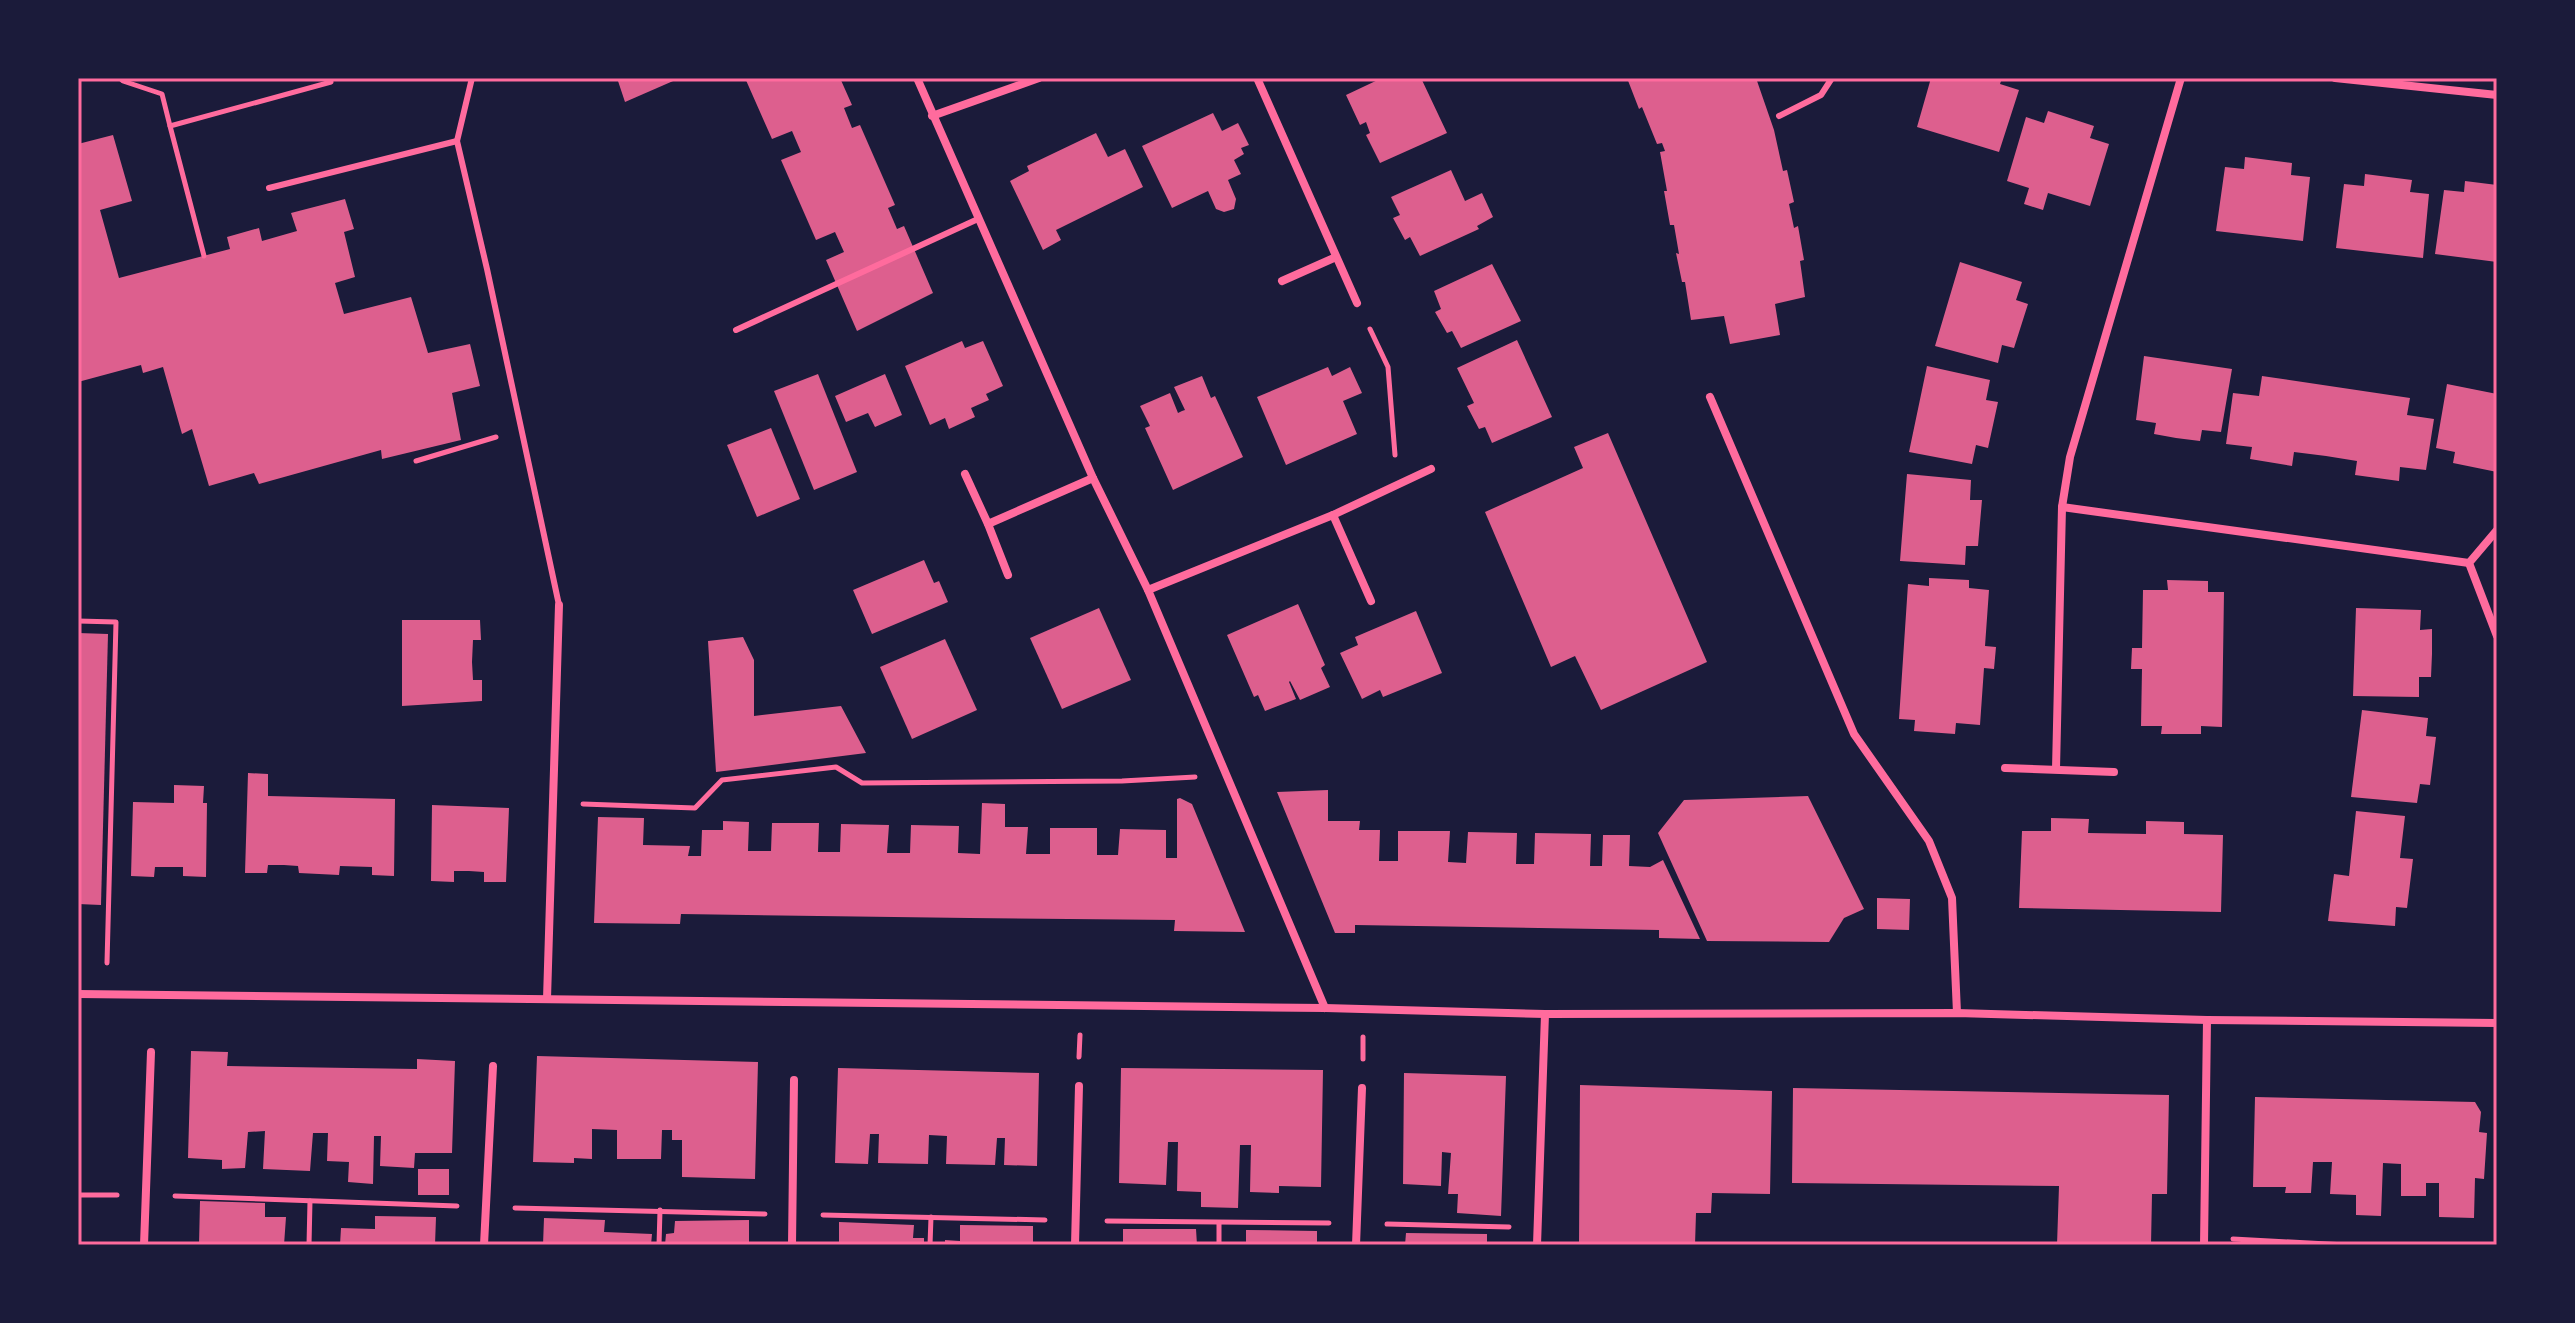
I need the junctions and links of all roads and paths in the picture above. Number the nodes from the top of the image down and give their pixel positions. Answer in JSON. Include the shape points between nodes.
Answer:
{"nodes":[{"id":1,"x":120,"y":78,"type":"edge"},
{"id":2,"x":329,"y":78,"type":"edge"},
{"id":3,"x":472,"y":78,"type":"edge"},
{"id":4,"x":917,"y":78,"type":"edge"},
{"id":5,"x":1039,"y":78,"type":"edge"},
{"id":6,"x":1257,"y":78,"type":"edge"},
{"id":7,"x":1832,"y":78,"type":"edge"},
{"id":8,"x":2181,"y":78,"type":"edge"},
{"id":9,"x":2338,"y":78,"type":"edge"},
{"id":10,"x":2497,"y":95,"type":"edge"},
{"id":11,"x":932,"y":116,"type":"junction"},
{"id":12,"x":1779,"y":116,"type":"dead end"},
{"id":13,"x":170,"y":126,"type":"junction"},
{"id":14,"x":457,"y":141,"type":"junction"},
{"id":15,"x":269,"y":188,"type":"dead end"},
{"id":16,"x":978,"y":219,"type":"junction"},
{"id":17,"x":204,"y":256,"type":"dead end"},
{"id":18,"x":1336,"y":257,"type":"junction"},
{"id":19,"x":1282,"y":281,"type":"dead end"},
{"id":20,"x":1357,"y":303,"type":"joint"},
{"id":21,"x":736,"y":330,"type":"dead end"},
{"id":22,"x":1710,"y":397,"type":"dead end"},
{"id":23,"x":501,"y":436,"type":"dead end"},
{"id":24,"x":416,"y":461,"type":"dead end"},
{"id":25,"x":1431,"y":469,"type":"dead end"},
{"id":26,"x":965,"y":474,"type":"dead end"},
{"id":27,"x":1093,"y":478,"type":"junction"},
{"id":28,"x":1405,"y":482,"type":"junction"},
{"id":29,"x":2062,"y":507,"type":"junction"},
{"id":30,"x":1333,"y":515,"type":"junction"},
{"id":31,"x":988,"y":524,"type":"junction"},
{"id":32,"x":2497,"y":530,"type":"edge"},
{"id":33,"x":2469,"y":563,"type":"junction"},
{"id":34,"x":1008,"y":575,"type":"dead end"},
{"id":35,"x":1148,"y":590,"type":"junction"},
{"id":36,"x":1371,"y":601,"type":"dead end"},
{"id":37,"x":559,"y":605,"type":"joint"},
{"id":38,"x":78,"y":621,"type":"edge"},
{"id":39,"x":2497,"y":636,"type":"edge"},
{"id":40,"x":2005,"y":768,"type":"dead end"},
{"id":41,"x":2056,"y":769,"type":"junction"},
{"id":42,"x":2114,"y":772,"type":"dead end"},
{"id":43,"x":1226,"y":775,"type":"junction"},
{"id":44,"x":554,"y":803,"type":"junction"},
{"id":45,"x":78,"y":994,"type":"edge"},
{"id":46,"x":106,"y":994,"type":"junction"},
{"id":47,"x":547,"y":999,"type":"junction"},
{"id":48,"x":1080,"y":1005,"type":"junction"},
{"id":49,"x":1325,"y":1008,"type":"junction"},
{"id":50,"x":1364,"y":1009,"type":"junction"},
{"id":51,"x":1957,"y":1013,"type":"junction"},
{"id":52,"x":1545,"y":1014,"type":"junction"},
{"id":53,"x":2207,"y":1020,"type":"junction"},
{"id":54,"x":2497,"y":1023,"type":"edge"},
{"id":55,"x":151,"y":1052,"type":"dead end"},
{"id":56,"x":493,"y":1066,"type":"dead end"},
{"id":57,"x":794,"y":1080,"type":"dead end"},
{"id":58,"x":1079,"y":1086,"type":"joint"},
{"id":59,"x":1362,"y":1088,"type":"joint"},
{"id":60,"x":145,"y":1195,"type":"junction"},
{"id":61,"x":310,"y":1201,"type":"junction"},
{"id":62,"x":486,"y":1208,"type":"junction"},
{"id":63,"x":660,"y":1210,"type":"junction"},
{"id":64,"x":792,"y":1215,"type":"junction"},
{"id":65,"x":931,"y":1217,"type":"junction"},
{"id":66,"x":1075,"y":1220,"type":"junction"},
{"id":67,"x":1219,"y":1223,"type":"junction"},
{"id":68,"x":1356,"y":1223,"type":"junction"},
{"id":69,"x":1537,"y":1228,"type":"junction"},
{"id":70,"x":2204,"y":1242,"type":"edge"},
{"id":71,"x":144,"y":1245,"type":"edge"},
{"id":72,"x":309,"y":1245,"type":"edge"},
{"id":73,"x":484,"y":1245,"type":"edge"},
{"id":74,"x":659,"y":1245,"type":"edge"},
{"id":75,"x":792,"y":1245,"type":"edge"},
{"id":76,"x":930,"y":1245,"type":"edge"},
{"id":77,"x":1075,"y":1245,"type":"edge"},
{"id":78,"x":1219,"y":1245,"type":"edge"},
{"id":79,"x":1356,"y":1245,"type":"edge"},
{"id":80,"x":1537,"y":1245,"type":"edge"},
{"id":81,"x":2346,"y":1245,"type":"edge"}],
"edges":[{"from":1,"to":13,"type":"path","via":[[162,94]]},
{"from":2,"to":13,"type":"path","via":[[331,82]]},
{"from":3,"to":14,"type":"lane"},
{"from":4,"to":11,"type":"street"},
{"from":5,"to":11,"type":"street"},
{"from":6,"to":18,"type":"street"},
{"from":7,"to":12,"type":"lane","via":[[1821,95]]},
{"from":8,"to":29,"type":"street","via":[[2070,457]]},
{"from":9,"to":10,"type":"street"},
{"from":11,"to":16,"type":"street"},
{"from":13,"to":17,"type":"path"},
{"from":14,"to":15,"type":"lane"},
{"from":14,"to":37,"type":"lane"},
{"from":16,"to":21,"type":"lane"},
{"from":16,"to":27,"type":"street"},
{"from":18,"to":19,"type":"street"},
{"from":18,"to":20,"type":"street"},
{"from":20,"to":28,"type":"path","via":[[1388,367],[1393,451]]},
{"from":22,"to":51,"type":"street","via":[[1854,734],[1929,841],[1952,898]]},
{"from":23,"to":24,"type":"path"},
{"from":25,"to":28,"type":"street"},
{"from":26,"to":31,"type":"street"},
{"from":27,"to":31,"type":"street"},
{"from":27,"to":35,"type":"street"},
{"from":28,"to":30,"type":"street"},
{"from":29,"to":33,"type":"street"},
{"from":29,"to":41,"type":"street"},
{"from":30,"to":35,"type":"street"},
{"from":30,"to":36,"type":"street"},
{"from":31,"to":34,"type":"street"},
{"from":32,"to":33,"type":"street"},
{"from":33,"to":39,"type":"street"},
{"from":35,"to":43,"type":"street"},
{"from":37,"to":44,"type":"street"},
{"from":38,"to":46,"type":"path","via":[[116,622]]},
{"from":40,"to":41,"type":"street"},
{"from":41,"to":42,"type":"street"},
{"from":43,"to":44,"type":"path","via":[[862,783],[836,767],[722,780],[695,808]]},
{"from":43,"to":49,"type":"street"},
{"from":44,"to":47,"type":"street"},
{"from":45,"to":46,"type":"street"},
{"from":46,"to":47,"type":"street"},
{"from":47,"to":48,"type":"street"},
{"from":48,"to":49,"type":"street"},
{"from":48,"to":58,"type":"path"},
{"from":49,"to":50,"type":"street"},
{"from":50,"to":52,"type":"street"},
{"from":50,"to":59,"type":"path"},
{"from":51,"to":52,"type":"street"},
{"from":51,"to":53,"type":"street"},
{"from":52,"to":69,"type":"street"},
{"from":53,"to":54,"type":"street"},
{"from":53,"to":70,"type":"street"},
{"from":55,"to":60,"type":"street"},
{"from":56,"to":62,"type":"street"},
{"from":57,"to":64,"type":"street"},
{"from":58,"to":66,"type":"street"},
{"from":59,"to":68,"type":"street"},
{"from":60,"to":61,"type":"path"},
{"from":60,"to":71,"type":"street"},
{"from":61,"to":62,"type":"path"},
{"from":61,"to":72,"type":"path"},
{"from":62,"to":63,"type":"path"},
{"from":62,"to":73,"type":"street"},
{"from":63,"to":64,"type":"path"},
{"from":63,"to":74,"type":"path"},
{"from":64,"to":65,"type":"path"},
{"from":64,"to":75,"type":"street"},
{"from":65,"to":66,"type":"path"},
{"from":65,"to":76,"type":"path"},
{"from":66,"to":67,"type":"path"},
{"from":66,"to":77,"type":"street"},
{"from":67,"to":68,"type":"path"},
{"from":67,"to":78,"type":"path"},
{"from":68,"to":69,"type":"path"},
{"from":68,"to":79,"type":"street"},
{"from":69,"to":80,"type":"street"},
{"from":70,"to":81,"type":"path"}]}
